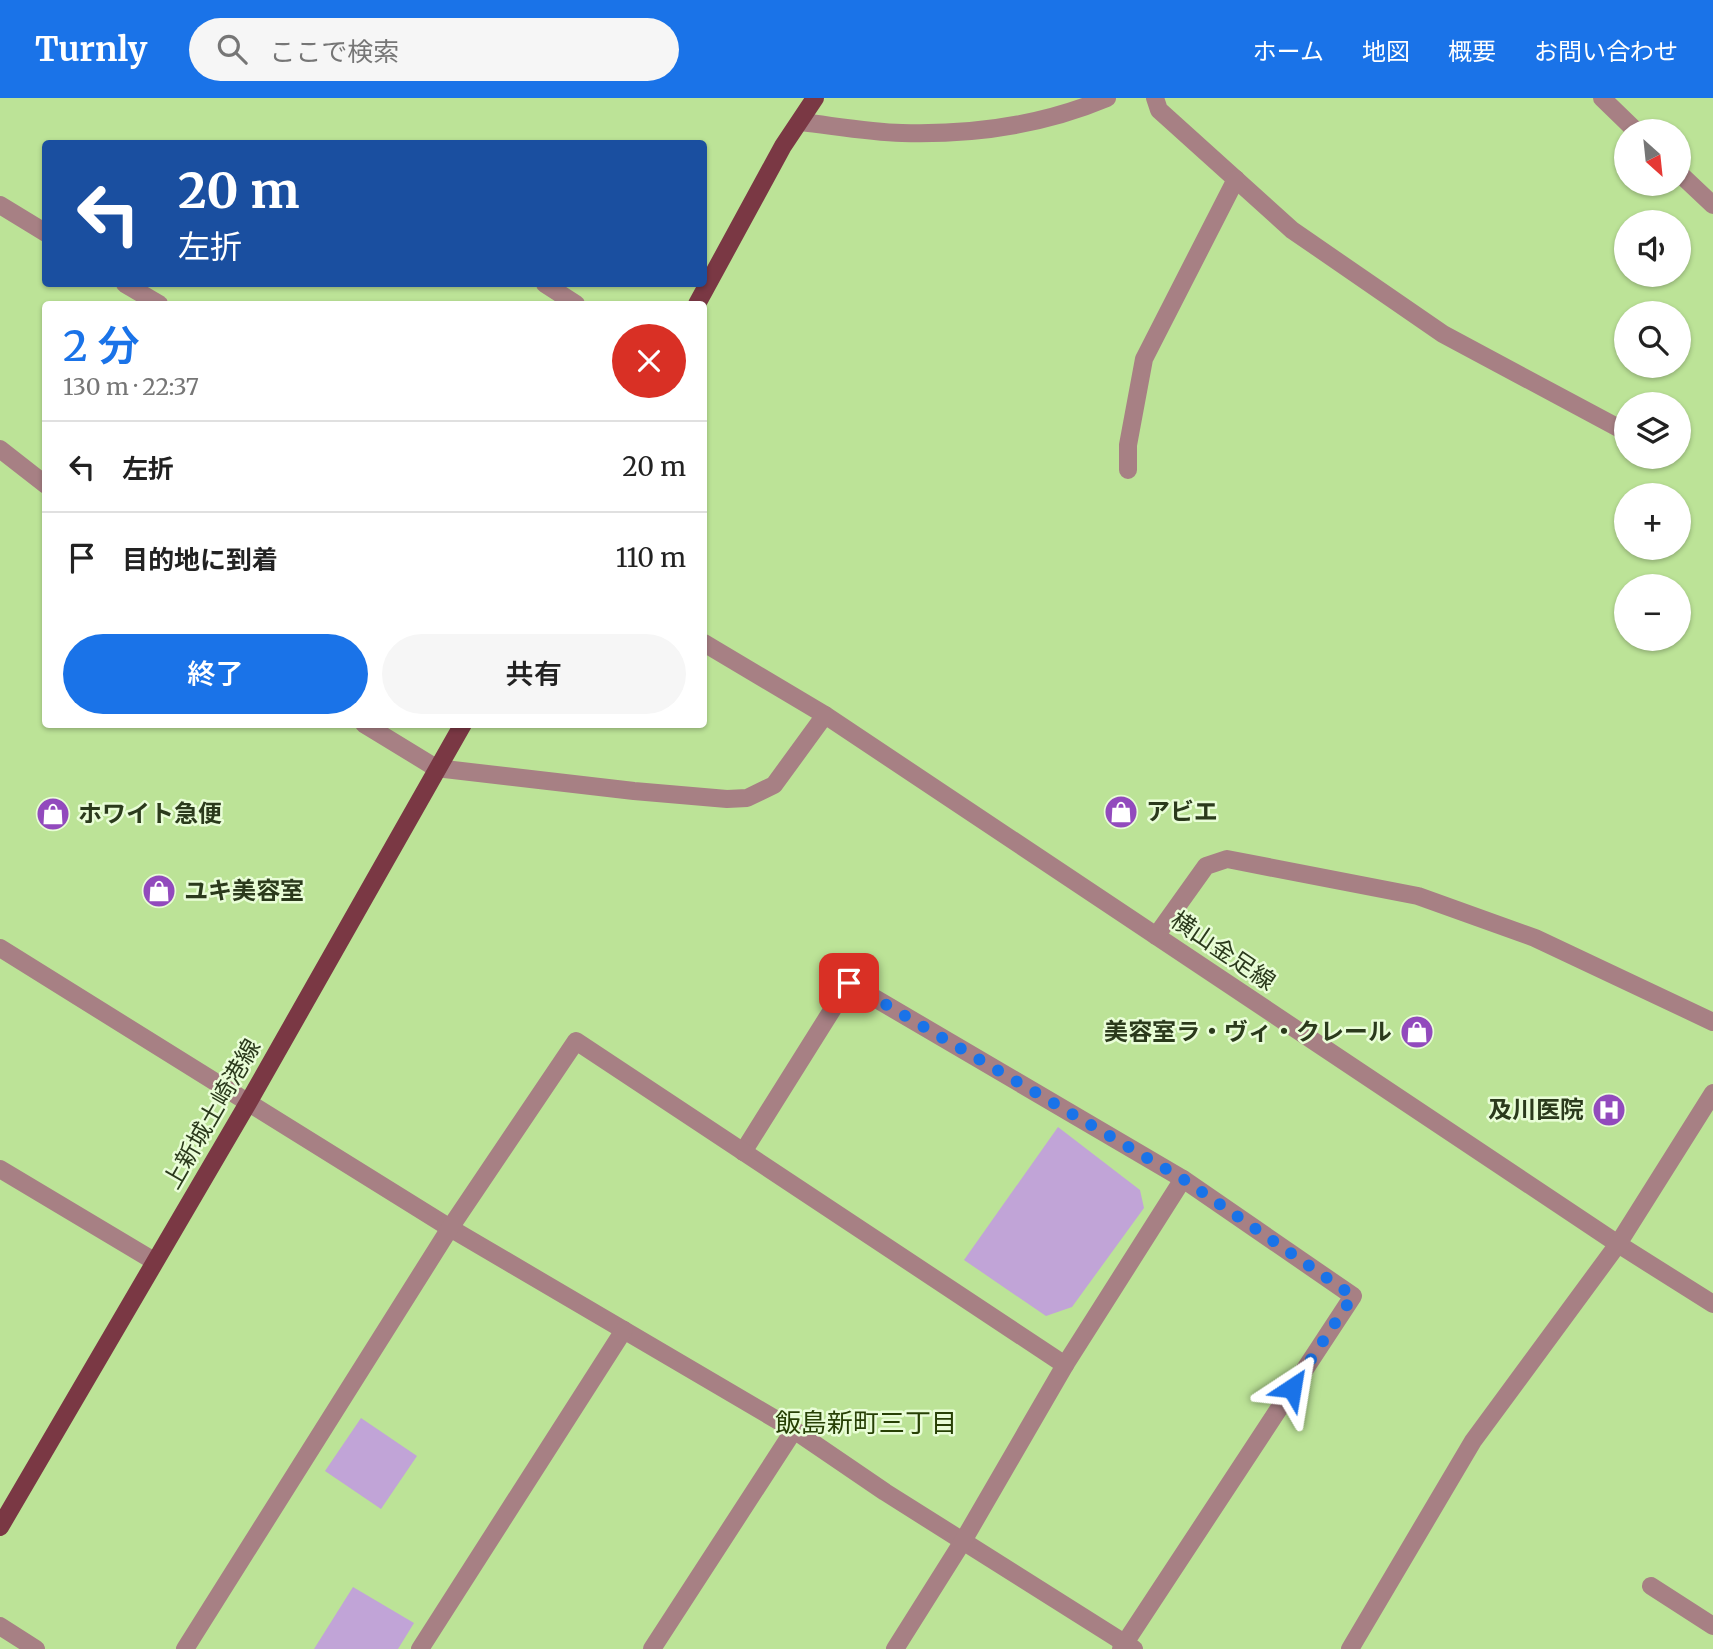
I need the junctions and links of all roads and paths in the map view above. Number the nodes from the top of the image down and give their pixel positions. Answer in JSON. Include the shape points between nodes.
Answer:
{"nodes":[{"id":1,"x":815,"y":98,"type":"edge"},
{"id":2,"x":1107,"y":98,"type":"edge"},
{"id":3,"x":1155,"y":98,"type":"edge"},
{"id":4,"x":1602,"y":98,"type":"edge"},
{"id":5,"x":1624,"y":119,"type":"edge"},
{"id":6,"x":801,"y":122,"type":"junction"},
{"id":7,"x":1236,"y":179,"type":"junction"},
{"id":8,"x":1691,"y":184,"type":"edge"},
{"id":9,"x":0,"y":205,"type":"edge"},
{"id":10,"x":1713,"y":205,"type":"edge"},
{"id":11,"x":42,"y":231,"type":"edge"},
{"id":12,"x":707,"y":286,"type":"edge"},
{"id":13,"x":130,"y":287,"type":"edge"},
{"id":14,"x":550,"y":287,"type":"edge"},
{"id":15,"x":154,"y":301,"type":"edge"},
{"id":16,"x":571,"y":301,"type":"edge"},
{"id":17,"x":1614,"y":426,"type":"edge"},
{"id":18,"x":0,"y":449,"type":"edge"},
{"id":19,"x":1128,"y":471,"type":"dead end"},
{"id":20,"x":42,"y":482,"type":"edge"},
{"id":21,"x":707,"y":645,"type":"edge"},
{"id":22,"x":825,"y":715,"type":"junction"},
{"id":23,"x":371,"y":728,"type":"edge"},
{"id":24,"x":461,"y":728,"type":"edge"},
{"id":25,"x":436,"y":768,"type":"junction"},
{"id":26,"x":1156,"y":936,"type":"junction"},
{"id":27,"x":0,"y":948,"type":"edge"},
{"id":28,"x":1713,"y":1022,"type":"edge"},
{"id":29,"x":1713,"y":1093,"type":"edge"},
{"id":30,"x":248,"y":1103,"type":"junction"},
{"id":31,"x":743,"y":1152,"type":"junction"},
{"id":32,"x":0,"y":1169,"type":"edge"},
{"id":33,"x":1183,"y":1179,"type":"junction"},
{"id":34,"x":450,"y":1228,"type":"junction"},
{"id":35,"x":1618,"y":1244,"type":"junction"},
{"id":36,"x":154,"y":1262,"type":"junction"},
{"id":37,"x":1713,"y":1304,"type":"edge"},
{"id":38,"x":624,"y":1330,"type":"junction"},
{"id":39,"x":1065,"y":1365,"type":"junction"},
{"id":40,"x":794,"y":1430,"type":"junction"},
{"id":41,"x":0,"y":1527,"type":"edge"},
{"id":42,"x":963,"y":1541,"type":"junction"},
{"id":43,"x":1651,"y":1586,"type":"dead end"},
{"id":44,"x":0,"y":1626,"type":"edge"},
{"id":45,"x":1713,"y":1626,"type":"edge"},
{"id":46,"x":1126,"y":1647,"type":"edge"},
{"id":47,"x":36,"y":1649,"type":"edge"},
{"id":48,"x":186,"y":1649,"type":"edge"},
{"id":49,"x":421,"y":1649,"type":"edge"},
{"id":50,"x":652,"y":1649,"type":"edge"},
{"id":51,"x":895,"y":1649,"type":"edge"},
{"id":52,"x":1350,"y":1649,"type":"edge"}],
"edges":[{"from":1,"to":6,"type":"main road"},
{"from":2,"to":6,"type":"street","via":[[1071,113],[988,130],[902,133]]},
{"from":3,"to":7,"type":"street","via":[[1159,110]]},
{"from":4,"to":5,"type":"street"},
{"from":6,"to":12,"type":"main road","via":[[783,146]]},
{"from":7,"to":17,"type":"street","via":[[1292,230],[1443,334]]},
{"from":7,"to":19,"type":"street","via":[[1144,359],[1128,446]]},
{"from":8,"to":10,"type":"street"},
{"from":9,"to":11,"type":"street"},
{"from":13,"to":15,"type":"street"},
{"from":14,"to":16,"type":"street"},
{"from":18,"to":20,"type":"street"},
{"from":21,"to":22,"type":"street","name":"横山金足線"},
{"from":22,"to":25,"type":"street","via":[[774,785],[747,798],[634,791]]},
{"from":22,"to":26,"type":"street","name":"横山金足線"},
{"from":23,"to":25,"type":"street"},
{"from":24,"to":25,"type":"main road","name":"上新城土崎港線"},
{"from":25,"to":30,"type":"main road","name":"上新城土崎港線"},
{"from":26,"to":28,"type":"street","via":[[1206,866],[1227,859],[1418,896],[1535,938]]},
{"from":26,"to":35,"type":"street","name":"横山金足線"},
{"from":27,"to":30,"type":"street"},
{"from":29,"to":35,"type":"street"},
{"from":30,"to":34,"type":"street"},
{"from":30,"to":36,"type":"main road","name":"上新城土崎港線"},
{"from":31,"to":33,"type":"street","via":[[849,983]]},
{"from":31,"to":34,"type":"street","via":[[576,1041]]},
{"from":31,"to":39,"type":"street"},
{"from":32,"to":36,"type":"street"},
{"from":33,"to":39,"type":"street"},
{"from":33,"to":46,"type":"street","via":[[1353,1296]]},
{"from":34,"to":38,"type":"street"},
{"from":34,"to":48,"type":"street"},
{"from":35,"to":37,"type":"street","name":"横山金足線"},
{"from":35,"to":52,"type":"street","via":[[1473,1441]]},
{"from":36,"to":41,"type":"main road","name":"上新城土崎港線"},
{"from":38,"to":40,"type":"street"},
{"from":38,"to":49,"type":"street"},
{"from":39,"to":42,"type":"street"},
{"from":40,"to":42,"type":"street"},
{"from":40,"to":50,"type":"street"},
{"from":42,"to":46,"type":"street"},
{"from":42,"to":51,"type":"street"},
{"from":43,"to":45,"type":"street"},
{"from":44,"to":47,"type":"street"}]}
